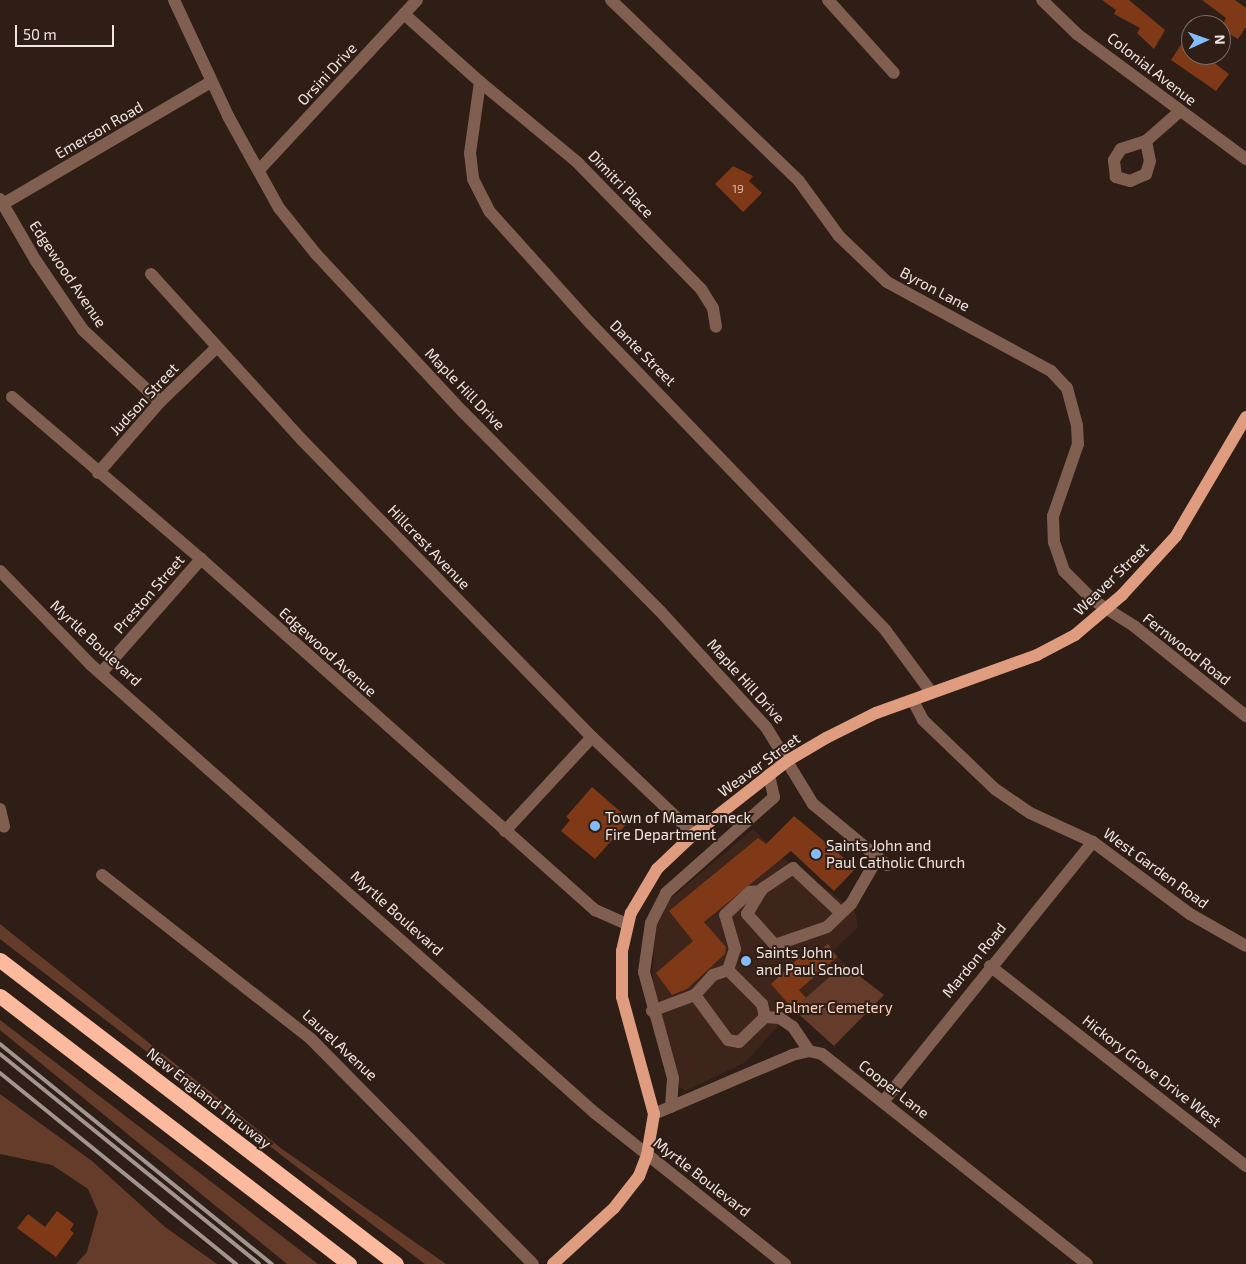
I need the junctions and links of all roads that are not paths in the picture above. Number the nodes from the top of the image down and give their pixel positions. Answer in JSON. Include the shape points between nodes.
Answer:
{"nodes":[{"id":1,"x":174,"y":0,"type":"edge"},
{"id":2,"x":417,"y":0,"type":"edge"},
{"id":3,"x":612,"y":0,"type":"edge"},
{"id":4,"x":828,"y":0,"type":"edge"},
{"id":5,"x":1042,"y":0,"type":"edge"},
{"id":6,"x":404,"y":14,"type":"junction"},
{"id":7,"x":894,"y":73,"type":"dead end"},
{"id":8,"x":211,"y":82,"type":"junction"},
{"id":9,"x":480,"y":82,"type":"junction"},
{"id":10,"x":1179,"y":112,"type":"junction"},
{"id":11,"x":1146,"y":141,"type":"dead end"},
{"id":12,"x":1246,"y":159,"type":"edge"},
{"id":13,"x":259,"y":170,"type":"junction"},
{"id":14,"x":1,"y":201,"type":"edge"},
{"id":15,"x":151,"y":274,"type":"dead end"},
{"id":16,"x":716,"y":328,"type":"dead end"},
{"id":17,"x":215,"y":349,"type":"junction"},
{"id":18,"x":12,"y":397,"type":"dead end"},
{"id":19,"x":160,"y":402,"type":"junction"},
{"id":20,"x":1246,"y":417,"type":"edge"},
{"id":21,"x":98,"y":473,"type":"junction"},
{"id":22,"x":201,"y":559,"type":"junction"},
{"id":23,"x":0,"y":571,"type":"edge"},
{"id":24,"x":1106,"y":609,"type":"junction"},
{"id":25,"x":102,"y":673,"type":"junction"},
{"id":26,"x":932,"y":692,"type":"junction"},
{"id":27,"x":913,"y":701,"type":"junction"},
{"id":28,"x":1246,"y":716,"type":"edge"},
{"id":29,"x":592,"y":737,"type":"junction"},
{"id":30,"x":787,"y":761,"type":"junction"},
{"id":31,"x":769,"y":775,"type":"junction"},
{"id":32,"x":0,"y":809,"type":"edge"},
{"id":33,"x":4,"y":827,"type":"dead end"},
{"id":34,"x":505,"y":831,"type":"junction"},
{"id":35,"x":694,"y":834,"type":"junction"},
{"id":36,"x":1093,"y":842,"type":"junction"},
{"id":37,"x":102,"y":875,"type":"dead end"},
{"id":38,"x":760,"y":891,"type":"junction"},
{"id":39,"x":840,"y":912,"type":"junction"},
{"id":40,"x":626,"y":924,"type":"junction"},
{"id":41,"x":1246,"y":946,"type":"edge"},
{"id":42,"x":0,"y":960,"type":"edge"},
{"id":43,"x":990,"y":966,"type":"junction"},
{"id":44,"x":728,"y":970,"type":"junction"},
{"id":45,"x":695,"y":995,"type":"junction"},
{"id":46,"x":0,"y":996,"type":"edge"},
{"id":47,"x":652,"y":1011,"type":"junction"},
{"id":48,"x":765,"y":1017,"type":"junction"},
{"id":49,"x":809,"y":1051,"type":"junction"},
{"id":50,"x":884,"y":1102,"type":"junction"},
{"id":51,"x":671,"y":1107,"type":"junction"},
{"id":52,"x":654,"y":1114,"type":"junction"},
{"id":53,"x":647,"y":1155,"type":"junction"},
{"id":54,"x":1246,"y":1166,"type":"edge"},
{"id":55,"x":349,"y":1264,"type":"edge"},
{"id":56,"x":396,"y":1264,"type":"edge"},
{"id":57,"x":534,"y":1264,"type":"edge"},
{"id":58,"x":553,"y":1264,"type":"edge"},
{"id":59,"x":785,"y":1264,"type":"edge"},
{"id":60,"x":1087,"y":1264,"type":"edge"}],
"edges":[{"from":1,"to":8,"type":"street","name":"Maple Hill Drive","via":[[196,39]]},
{"from":2,"to":6,"type":"street","name":"Orsini Drive"},
{"from":3,"to":24,"type":"street","name":"Byron Lane","via":[[798,181],[839,236],[887,282],[1014,347],[1051,370],[1067,388],[1078,444],[1058,496],[1054,542],[1064,571]]},
{"from":4,"to":7,"type":"street"},
{"from":5,"to":10,"type":"street","name":"Colonial Avenue","via":[[1077,34]]},
{"from":6,"to":9,"type":"street"},
{"from":6,"to":13,"type":"street","name":"Orsini Drive"},
{"from":8,"to":13,"type":"street","name":"Maple Hill Drive"},
{"from":8,"to":14,"type":"street","name":"Emerson Road"},
{"from":9,"to":16,"type":"street","name":"Dimitri Place","via":[[577,162],[701,289],[713,308]]},
{"from":9,"to":26,"type":"street","name":"Dante Street","via":[[470,153],[473,179],[490,212],[590,323],[886,631]]},
{"from":10,"to":11,"type":"street"},
{"from":10,"to":12,"type":"street","name":"Colonial Avenue"},
{"from":13,"to":30,"type":"street","name":"Maple Hill Drive","via":[[279,208],[316,254],[463,412],[660,610],[766,727]]},
{"from":14,"to":19,"type":"street","name":"Edgewood Avenue","via":[[83,330]]},
{"from":15,"to":17,"type":"street","name":"Hillcrest Avenue"},
{"from":17,"to":19,"type":"street","name":"Judson Street"},
{"from":17,"to":29,"type":"street","name":"Hillcrest Avenue"},
{"from":18,"to":21,"type":"street","name":"Edgewood Avenue"},
{"from":19,"to":21,"type":"street","name":"Judson Street"},
{"from":20,"to":24,"type":"main road","name":"Weaver Street","via":[[1176,536]]},
{"from":21,"to":22,"type":"street","name":"Edgewood Avenue"},
{"from":22,"to":25,"type":"street","name":"Preston Street"},
{"from":22,"to":34,"type":"street","name":"Edgewood Avenue"},
{"from":23,"to":25,"type":"street","name":"Myrtle Boulevard"},
{"from":24,"to":26,"type":"main road","name":"Weaver Street","via":[[1075,635],[1036,655]]},
{"from":24,"to":28,"type":"street","name":"Fernwood Road"},
{"from":25,"to":53,"type":"street","name":"Myrtle Boulevard"},
{"from":26,"to":27,"type":"main road","name":"Weaver Street"},
{"from":27,"to":30,"type":"main road","name":"Weaver Street","via":[[876,713]]},
{"from":27,"to":36,"type":"street","name":"West Garden Road","via":[[923,720],[988,782],[1030,813]]},
{"from":29,"to":34,"type":"street"},
{"from":29,"to":35,"type":"street","name":"Hillcrest Avenue"},
{"from":30,"to":31,"type":"main road","name":"Weaver Street"},
{"from":30,"to":39,"type":"street","name":"Maple Hill Drive","via":[[813,804],[882,861],[851,904]]},
{"from":31,"to":35,"type":"main road","name":"Weaver Street"},
{"from":31,"to":47,"type":"street","via":[[774,797],[666,893],[657,909],[645,950]]},
{"from":32,"to":33,"type":"street"},
{"from":34,"to":40,"type":"street","name":"Edgewood Avenue","via":[[594,910]]},
{"from":35,"to":40,"type":"main road","name":"Weaver Street","via":[[657,869]]},
{"from":36,"to":41,"type":"street","name":"West Garden Road","via":[[1190,914]]},
{"from":36,"to":43,"type":"street","name":"Mardon Road"},
{"from":37,"to":57,"type":"street","name":"Laurel Avenue","via":[[312,1039]]},
{"from":38,"to":39,"type":"street","via":[[793,868]]},
{"from":38,"to":39,"type":"street","via":[[748,920],[774,945],[827,927]]},
{"from":38,"to":44,"type":"street","via":[[750,892],[725,915],[736,959]]},
{"from":40,"to":52,"type":"main road","name":"Weaver Street","via":[[622,997]]},
{"from":42,"to":56,"type":"highway","name":"New England Thruway"},
{"from":43,"to":50,"type":"street","name":"Mardon Road"},
{"from":43,"to":54,"type":"street","name":"Hickory Grove Drive West"},
{"from":44,"to":45,"type":"street","via":[[713,975]]},
{"from":44,"to":48,"type":"street","via":[[762,1004]]},
{"from":45,"to":47,"type":"street"},
{"from":45,"to":48,"type":"street","via":[[728,1040],[739,1042]]},
{"from":46,"to":55,"type":"highway"},
{"from":47,"to":51,"type":"street","via":[[673,1078]]},
{"from":48,"to":49,"type":"street","via":[[780,1018],[793,1027]]},
{"from":49,"to":50,"type":"street","name":"Cooper Lane","via":[[822,1054]]},
{"from":49,"to":51,"type":"street"},
{"from":50,"to":60,"type":"street","name":"Cooper Lane"},
{"from":51,"to":52,"type":"street"},
{"from":52,"to":53,"type":"main road","name":"Weaver Street"},
{"from":53,"to":58,"type":"main road","name":"Weaver Street","via":[[640,1176],[614,1208]]},
{"from":53,"to":59,"type":"street","name":"Myrtle Boulevard"}]}
